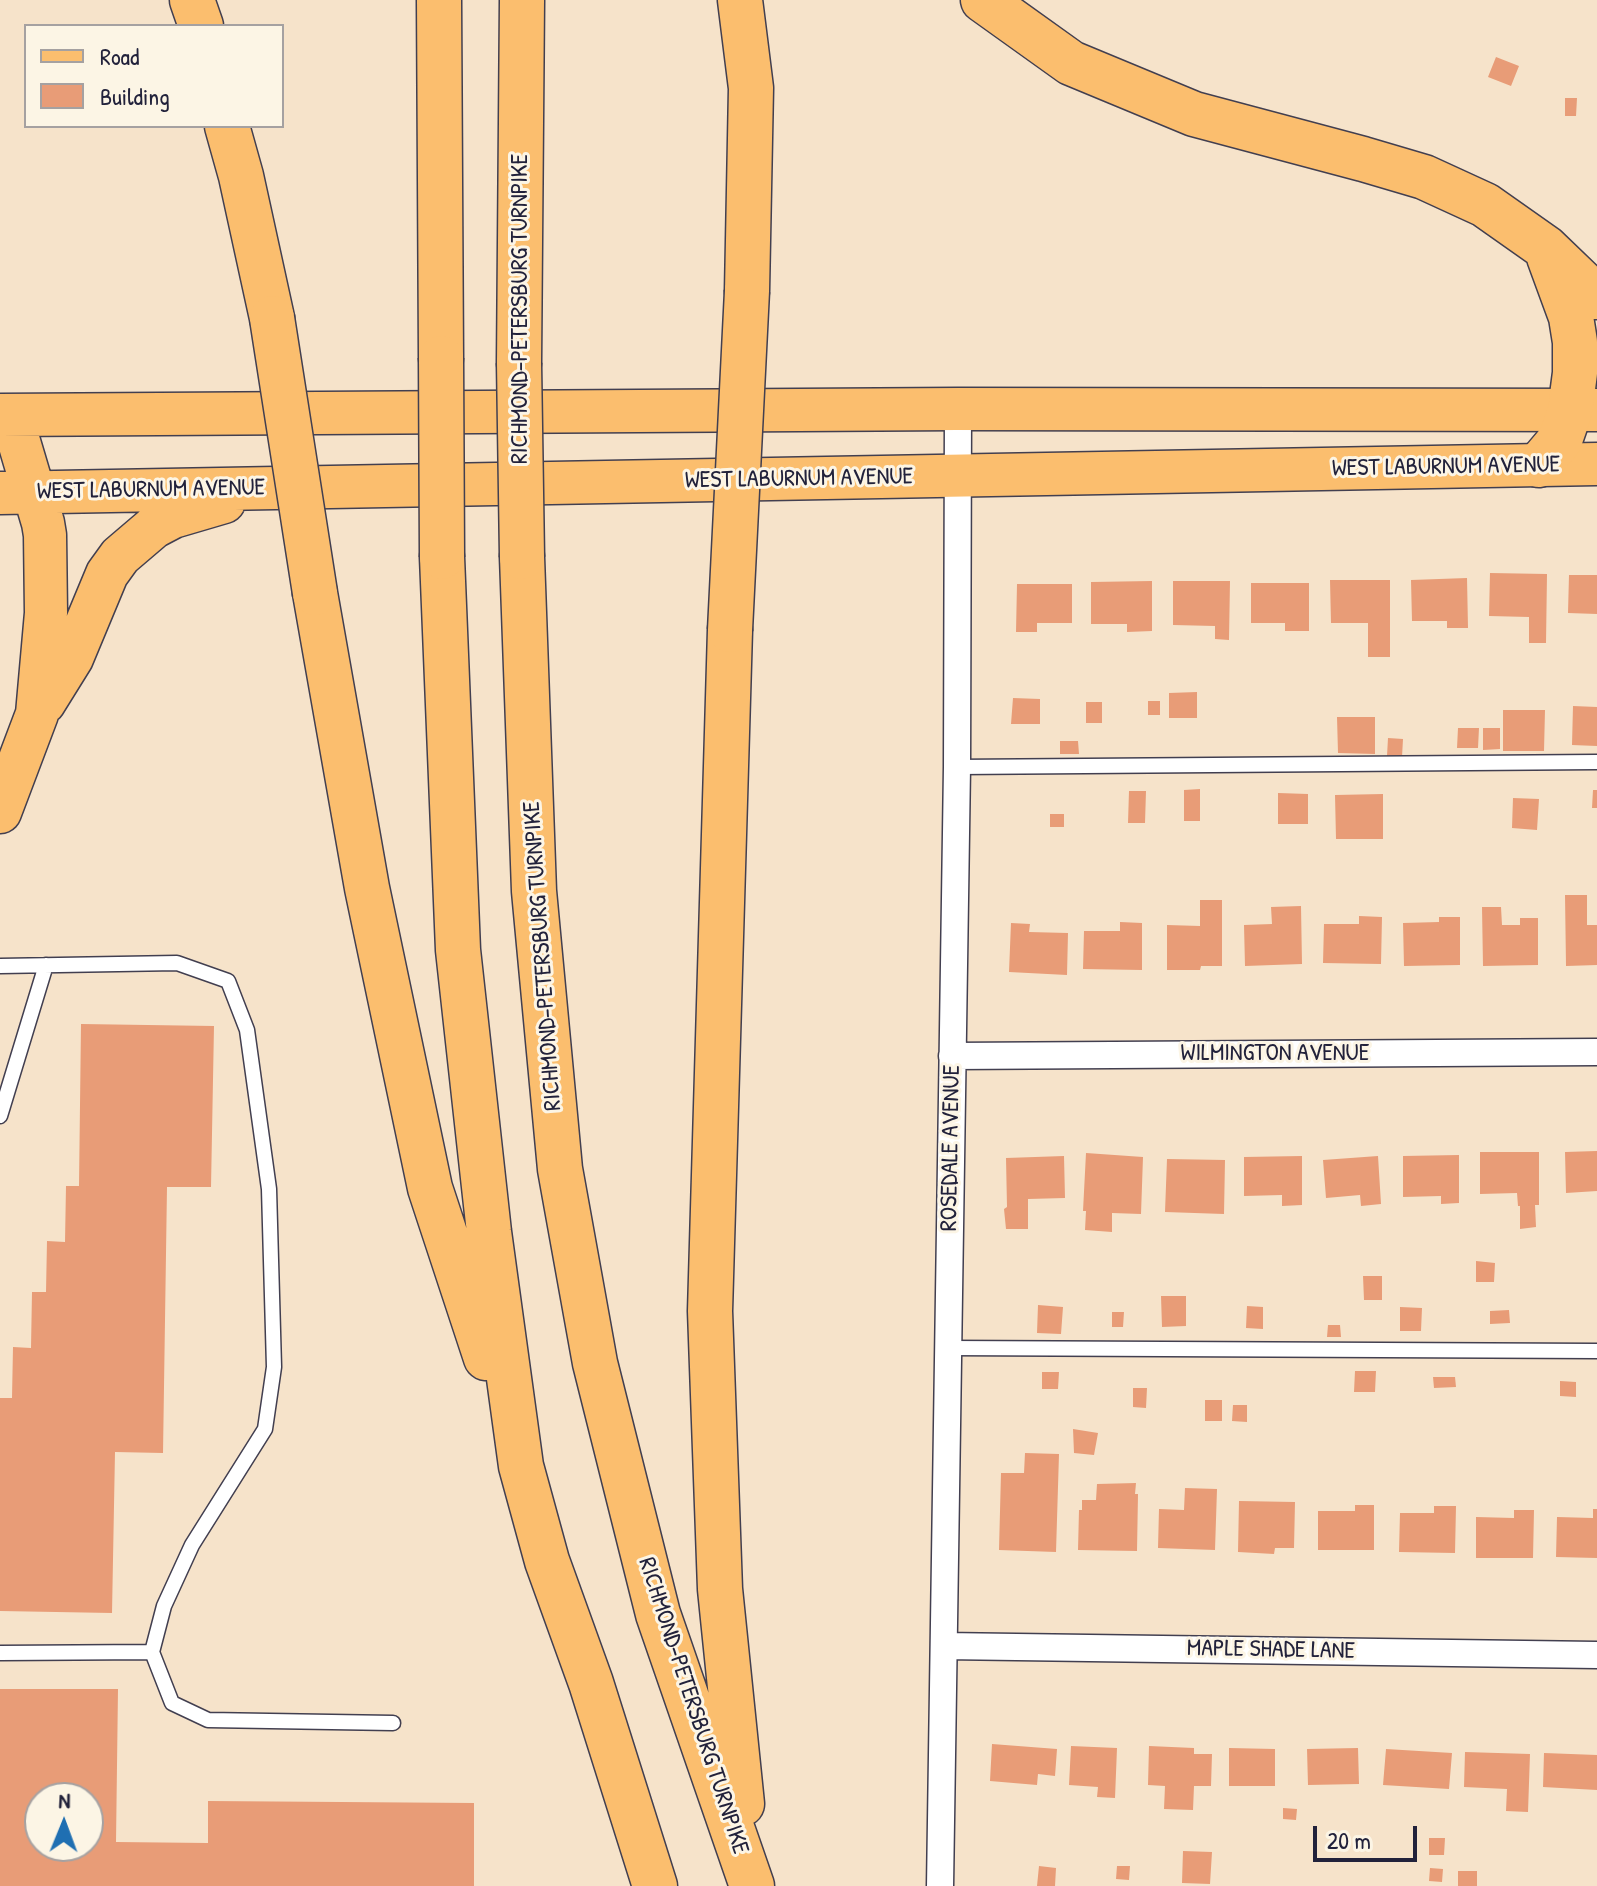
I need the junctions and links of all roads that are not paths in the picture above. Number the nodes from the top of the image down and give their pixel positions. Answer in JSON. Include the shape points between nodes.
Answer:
{"nodes":[{"id":1,"x":192,"y":0,"type":"edge"},
{"id":2,"x":439,"y":0,"type":"edge"},
{"id":3,"x":522,"y":0,"type":"edge"},
{"id":4,"x":740,"y":0,"type":"edge"},
{"id":5,"x":983,"y":0,"type":"edge"},
{"id":6,"x":200,"y":24,"type":"edge"},
{"id":7,"x":228,"y":128,"type":"edge"},
{"id":8,"x":1546,"y":248,"type":"junction"},
{"id":9,"x":1597,"y":297,"type":"edge"},
{"id":10,"x":958,"y":409,"type":"junction"},
{"id":11,"x":1584,"y":410,"type":"edge"},
{"id":12,"x":6,"y":415,"type":"edge"},
{"id":13,"x":1597,"y":464,"type":"edge"},
{"id":14,"x":1539,"y":465,"type":"junction"},
{"id":15,"x":958,"y":476,"type":"junction"},
{"id":16,"x":275,"y":488,"type":"junction"},
{"id":17,"x":17,"y":493,"type":"edge"},
{"id":18,"x":37,"y":714,"type":"junction"},
{"id":19,"x":1597,"y":762,"type":"edge"},
{"id":20,"x":957,"y":767,"type":"junction"},
{"id":21,"x":0,"y":812,"type":"edge"},
{"id":22,"x":46,"y":965,"type":"junction"},
{"id":23,"x":0,"y":966,"type":"edge"},
{"id":24,"x":1597,"y":1052,"type":"edge"},
{"id":25,"x":952,"y":1056,"type":"junction"},
{"id":26,"x":0,"y":1116,"type":"edge"},
{"id":27,"x":948,"y":1348,"type":"junction"},
{"id":28,"x":1597,"y":1351,"type":"edge"},
{"id":29,"x":521,"y":1466,"type":"junction"},
{"id":30,"x":944,"y":1646,"type":"junction"},
{"id":31,"x":152,"y":1652,"type":"junction"},
{"id":32,"x":0,"y":1653,"type":"edge"},
{"id":33,"x":1597,"y":1655,"type":"edge"},
{"id":34,"x":393,"y":1723,"type":"dead end"},
{"id":35,"x":751,"y":1884,"type":"edge"},
{"id":36,"x":655,"y":1886,"type":"edge"},
{"id":37,"x":940,"y":1886,"type":"edge"}],
"edges":[{"from":1,"to":6,"type":"highway"},
{"from":2,"to":29,"type":"highway","bridge":true,"via":[[442,557],[458,950]]},
{"from":3,"to":35,"type":"highway","name":"RICHMOND-PETERSBURG TURNPIKE","bridge":true,"via":[[522,557],[534,891],[560,1169],[595,1363],[658,1614]]},
{"from":4,"to":35,"type":"highway","bridge":true,"via":[[751,88],[747,291],[730,630],[710,1311],[720,1589]]},
{"from":5,"to":8,"type":"highway","via":[[1071,63],[1194,114],[1424,177],[1485,205]]},
{"from":7,"to":29,"type":"highway","bridge":true,"via":[[272,318],[367,888],[430,1188]]},
{"from":8,"to":9,"type":"highway"},
{"from":8,"to":11,"type":"highway","via":[[1571,317]]},
{"from":10,"to":11,"type":"main road"},
{"from":10,"to":12,"type":"main road"},
{"from":10,"to":15,"type":"street","name":"ROSEDALE AVENUE"},
{"from":11,"to":14,"type":"highway"},
{"from":12,"to":17,"type":"main road"},
{"from":13,"to":14,"type":"main road","name":"WEST LABURNUM AVENUE"},
{"from":14,"to":15,"type":"main road","name":"WEST LABURNUM AVENUE"},
{"from":15,"to":16,"type":"main road","name":"WEST LABURNUM AVENUE"},
{"from":15,"to":20,"type":"street","name":"ROSEDALE AVENUE"},
{"from":16,"to":17,"type":"main road","name":"WEST LABURNUM AVENUE"},
{"from":16,"to":18,"type":"main road","via":[[173,517],[120,556],[107,574],[72,658]]},
{"from":17,"to":18,"type":"main road","via":[[45,535],[45,643]]},
{"from":18,"to":21,"type":"main road"},
{"from":19,"to":20,"type":"lane"},
{"from":20,"to":25,"type":"street","name":"ROSEDALE AVENUE"},
{"from":22,"to":23,"type":"lane"},
{"from":22,"to":26,"type":"lane"},
{"from":22,"to":31,"type":"lane","via":[[177,963],[228,981],[247,1030],[269,1189],[274,1367],[265,1429],[192,1545],[164,1606]]},
{"from":24,"to":25,"type":"street","name":"WILMINGTON AVENUE"},
{"from":25,"to":27,"type":"street","name":"ROSEDALE AVENUE"},
{"from":27,"to":28,"type":"lane"},
{"from":27,"to":30,"type":"street","name":"ROSEDALE AVENUE"},
{"from":29,"to":36,"type":"highway","via":[[547,1561]]},
{"from":30,"to":33,"type":"street","name":"MAPLE SHADE LANE"},
{"from":30,"to":37,"type":"street","name":"ROSEDALE AVENUE"},
{"from":31,"to":32,"type":"lane"},
{"from":31,"to":34,"type":"lane","via":[[172,1703],[208,1720]]}]}
